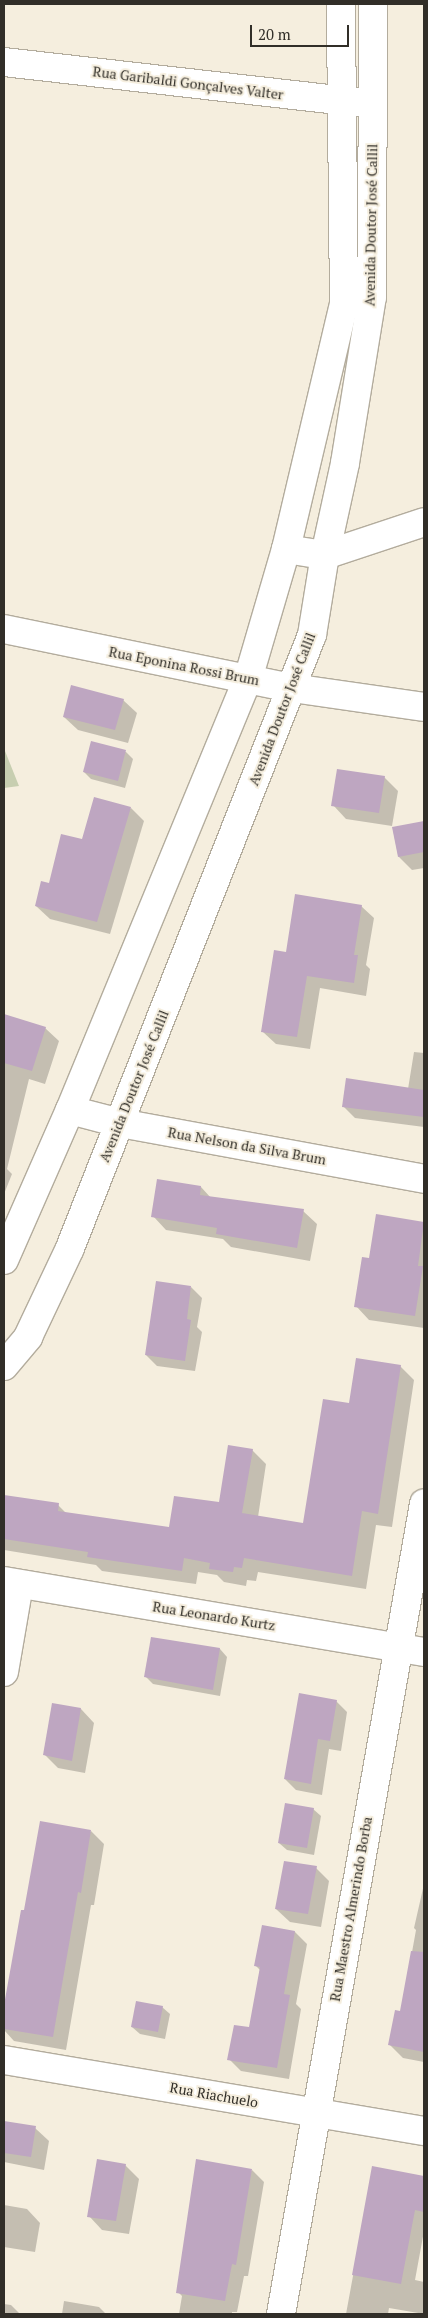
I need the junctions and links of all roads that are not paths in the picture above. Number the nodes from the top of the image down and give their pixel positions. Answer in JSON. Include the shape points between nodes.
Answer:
{"nodes":[{"id":1,"x":341,"y":4,"type":"edge"},
{"id":2,"x":373,"y":4,"type":"edge"},
{"id":3,"x":4,"y":62,"type":"edge"},
{"id":4,"x":341,"y":101,"type":"junction"},
{"id":5,"x":372,"y":104,"type":"junction"},
{"id":6,"x":424,"y":522,"type":"edge"},
{"id":7,"x":286,"y":549,"type":"junction"},
{"id":8,"x":325,"y":554,"type":"junction"},
{"id":9,"x":4,"y":629,"type":"edge"},
{"id":10,"x":248,"y":679,"type":"junction"},
{"id":11,"x":292,"y":688,"type":"junction"},
{"id":12,"x":424,"y":707,"type":"edge"},
{"id":13,"x":70,"y":1110,"type":"junction"},
{"id":14,"x":120,"y":1123,"type":"junction"},
{"id":15,"x":424,"y":1179,"type":"edge"},
{"id":16,"x":4,"y":1260,"type":"edge"},
{"id":17,"x":4,"y":1366,"type":"edge"},
{"id":18,"x":424,"y":1504,"type":"edge"},
{"id":19,"x":11,"y":1582,"type":"edge"},
{"id":20,"x":397,"y":1647,"type":"junction"},
{"id":21,"x":424,"y":1652,"type":"edge"},
{"id":22,"x":4,"y":1672,"type":"edge"},
{"id":23,"x":4,"y":2060,"type":"edge"},
{"id":24,"x":315,"y":2112,"type":"junction"},
{"id":25,"x":424,"y":2131,"type":"edge"},
{"id":26,"x":281,"y":2314,"type":"edge"}],
"edges":[{"from":1,"to":4,"type":"street","name":"Avenida Doutor José Callil"},
{"from":2,"to":5,"type":"street","name":"Avenida Doutor José Callil"},
{"from":3,"to":4,"type":"street","name":"Rua Garibaldi Gonçalves Valter"},
{"from":4,"to":5,"type":"street","name":"Rua Garibaldi Gonçalves Valter"},
{"from":4,"to":7,"type":"street","name":"Avenida Doutor José Callil","via":[[344,304]]},
{"from":5,"to":8,"type":"street","name":"Avenida Doutor José Callil","via":[[372,297],[345,463]]},
{"from":6,"to":8,"type":"street"},
{"from":7,"to":8,"type":"street"},
{"from":7,"to":10,"type":"street","name":"Avenida Doutor José Callil"},
{"from":8,"to":11,"type":"street","name":"Avenida Doutor José Callil","via":[[312,635]]},
{"from":9,"to":10,"type":"street","name":"Rua Eponina Rossi Brum"},
{"from":10,"to":11,"type":"street","name":"Rua Eponina Rossi Brum"},
{"from":10,"to":13,"type":"street","name":"Avenida Doutor José Callil"},
{"from":11,"to":12,"type":"street","name":"Rua Eponina Rossi Brum"},
{"from":11,"to":14,"type":"street","name":"Avenida Doutor José Callil"},
{"from":13,"to":14,"type":"street","name":"Rua Nelson da Silva Brum"},
{"from":13,"to":16,"type":"street","name":"Avenida Doutor José Callil"},
{"from":14,"to":15,"type":"street","name":"Rua Nelson da Silva Brum"},
{"from":14,"to":17,"type":"street","name":"Avenida Doutor José Callil","via":[[70,1248],[28,1337]]},
{"from":18,"to":20,"type":"street","name":"Rua Maestro Almerindo Borba"},
{"from":19,"to":20,"type":"street","name":"Rua Leonardo Kurtz"},
{"from":19,"to":22,"type":"street"},
{"from":20,"to":21,"type":"street","name":"Rua Leonardo Kurtz"},
{"from":20,"to":24,"type":"street","name":"Rua Maestro Almerindo Borba"},
{"from":23,"to":24,"type":"street","name":"Rua Riachuelo"},
{"from":24,"to":25,"type":"street","name":"Rua Riachuelo"},
{"from":24,"to":26,"type":"street","name":"Rua Maestro Almerindo Borba"}]}
